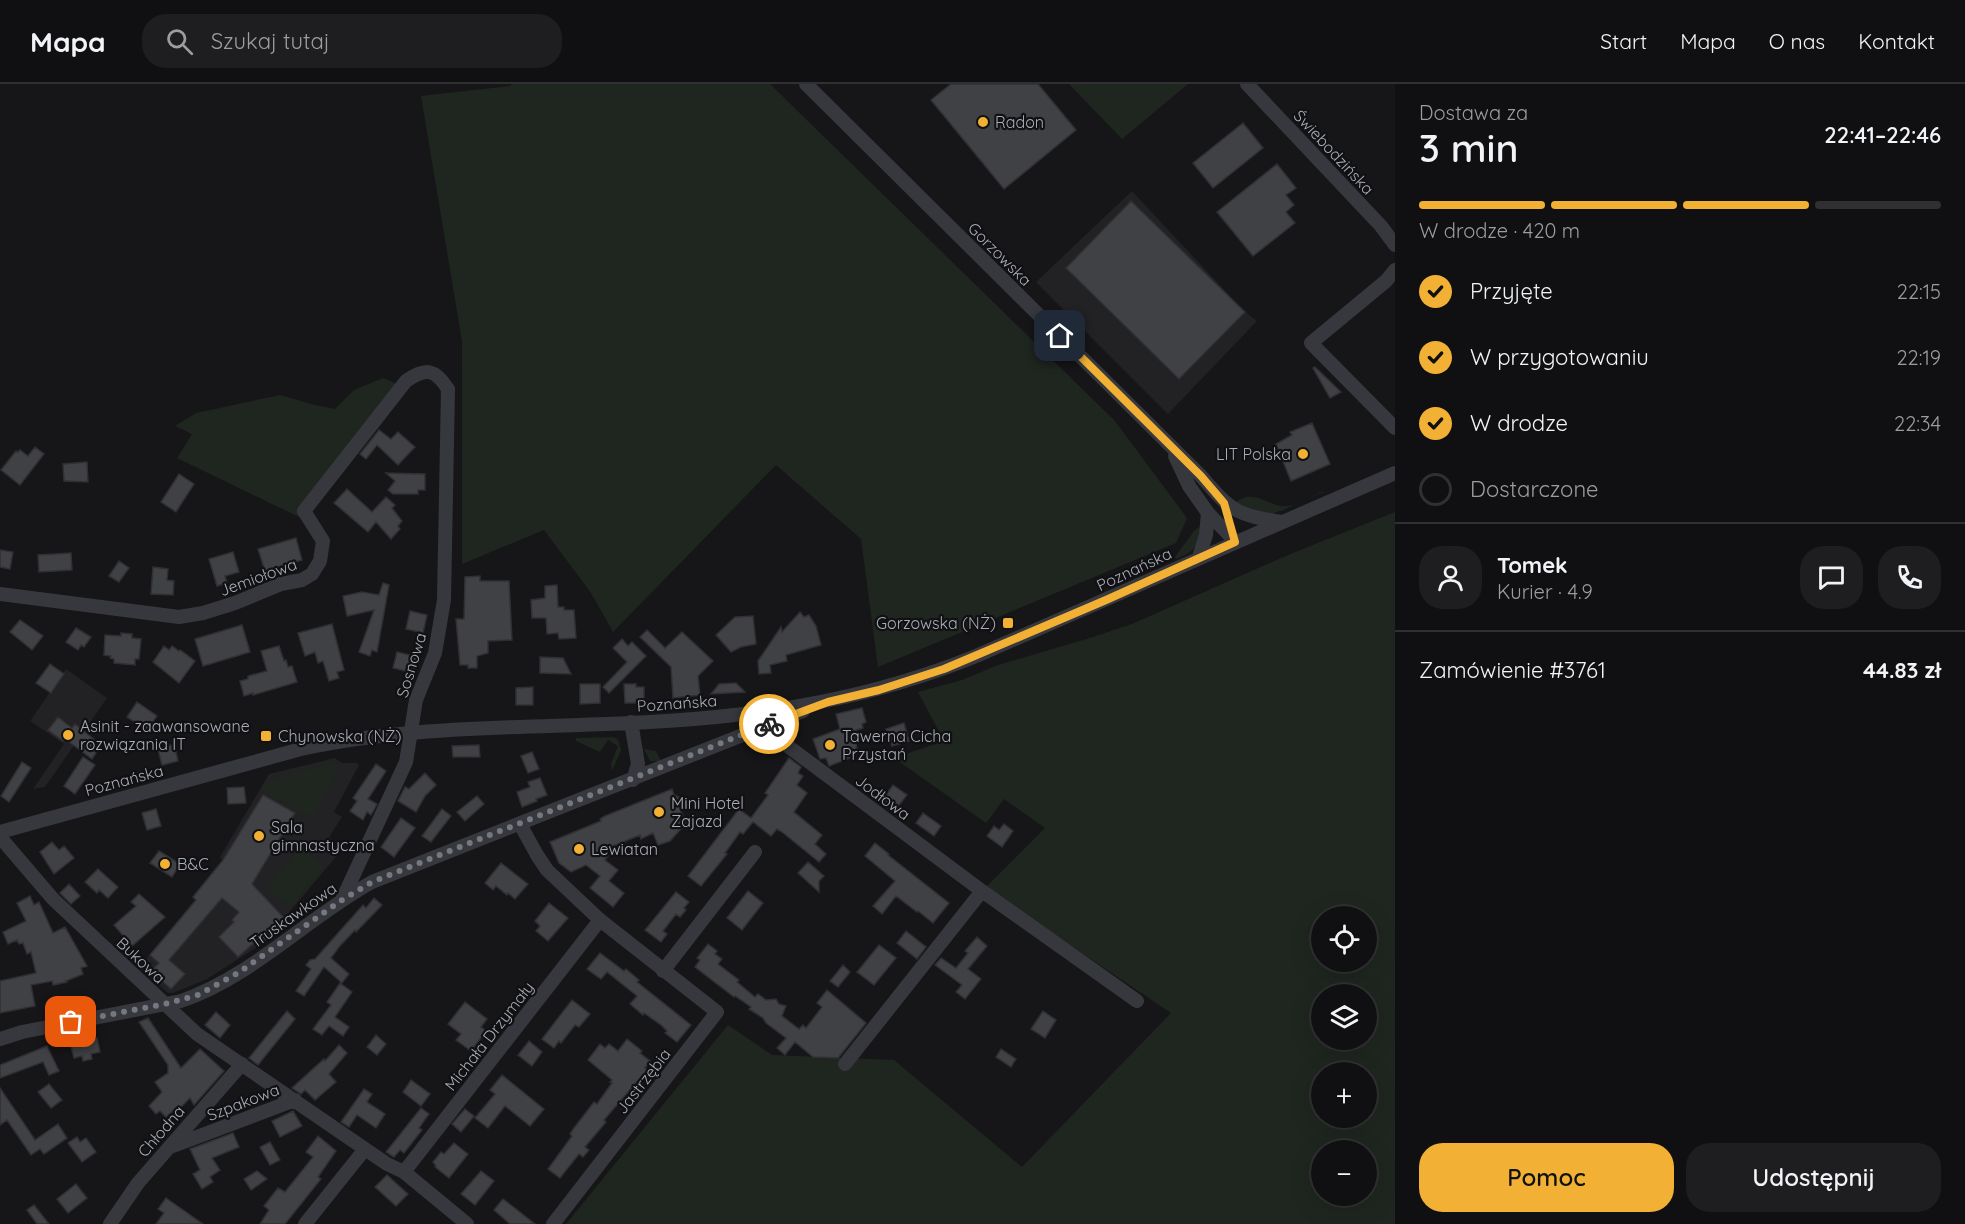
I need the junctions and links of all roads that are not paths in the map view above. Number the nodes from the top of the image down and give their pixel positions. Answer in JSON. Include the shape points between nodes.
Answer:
{"nodes":[{"id":1,"x":806,"y":84,"type":"edge"},
{"id":2,"x":1247,"y":84,"type":"edge"},
{"id":3,"x":1395,"y":245,"type":"edge"},
{"id":4,"x":1395,"y":270,"type":"edge"},
{"id":5,"x":448,"y":389,"type":"joint"},
{"id":6,"x":1395,"y":428,"type":"edge"},
{"id":7,"x":1171,"y":447,"type":"junction"},
{"id":8,"x":1395,"y":473,"type":"edge"},
{"id":9,"x":1224,"y":503,"type":"junction"},
{"id":10,"x":1208,"y":513,"type":"junction"},
{"id":11,"x":1284,"y":522,"type":"junction"},
{"id":12,"x":1235,"y":542,"type":"junction"},
{"id":13,"x":1199,"y":557,"type":"junction"},
{"id":14,"x":0,"y":594,"type":"edge"},
{"id":15,"x":828,"y":702,"type":"junction"},
{"id":16,"x":631,"y":722,"type":"junction"},
{"id":17,"x":769,"y":724,"type":"junction"},
{"id":18,"x":411,"y":732,"type":"junction"},
{"id":19,"x":633,"y":780,"type":"junction"},
{"id":20,"x":520,"y":824,"type":"junction"},
{"id":21,"x":0,"y":832,"type":"edge"},
{"id":22,"x":0,"y":837,"type":"edge"},
{"id":23,"x":755,"y":852,"type":"dead end"},
{"id":24,"x":982,"y":891,"type":"junction"},
{"id":25,"x":342,"y":900,"type":"junction"},
{"id":26,"x":600,"y":920,"type":"junction"},
{"id":27,"x":663,"y":971,"type":"junction"},
{"id":28,"x":1137,"y":1001,"type":"dead end"},
{"id":29,"x":165,"y":1004,"type":"junction"},
{"id":30,"x":0,"y":1039,"type":"edge"},
{"id":31,"x":242,"y":1064,"type":"junction"},
{"id":32,"x":845,"y":1064,"type":"dead end"},
{"id":33,"x":294,"y":1100,"type":"junction"},
{"id":34,"x":169,"y":1147,"type":"junction"},
{"id":35,"x":365,"y":1149,"type":"junction"},
{"id":36,"x":404,"y":1172,"type":"junction"},
{"id":37,"x":110,"y":1224,"type":"edge"},
{"id":38,"x":305,"y":1224,"type":"edge"},
{"id":39,"x":467,"y":1224,"type":"edge"},
{"id":40,"x":553,"y":1224,"type":"edge"}],
"edges":[{"from":1,"to":7,"type":"street","name":"Gorzowska"},
{"from":2,"to":3,"type":"street","name":"Świebodzińska"},
{"from":4,"to":6,"type":"street","via":[[1311,343]]},
{"from":5,"to":14,"type":"street","name":"Jemiołowa","via":[[440,377],[430,372],[418,373],[406,381],[304,511],[323,541],[320,561],[312,574],[302,580],[203,613],[179,617]]},
{"from":5,"to":18,"type":"street","name":"Sosnowa","via":[[444,600],[435,653],[416,700]]},
{"from":7,"to":9,"type":"street","name":"Gorzowska"},
{"from":7,"to":10,"type":"street","name":"Gorzowska","via":[[1189,486]]},
{"from":8,"to":11,"type":"street","name":"Poznańska"},
{"from":9,"to":11,"type":"street","name":"Gorzowska","via":[[1242,514]]},
{"from":9,"to":12,"type":"street","name":"Gorzowska"},
{"from":10,"to":12,"type":"street","name":"Gorzowska"},
{"from":10,"to":13,"type":"street"},
{"from":11,"to":12,"type":"street","name":"Poznańska"},
{"from":12,"to":13,"type":"street","name":"Poznańska"},
{"from":13,"to":15,"type":"street","name":"Poznańska","via":[[944,669]]},
{"from":15,"to":16,"type":"street","name":"Poznańska","via":[[732,716]]},
{"from":15,"to":17,"type":"street","name":"Truskawkowa"},
{"from":16,"to":18,"type":"street","name":"Poznańska"},
{"from":16,"to":19,"type":"street","via":[[638,764]]},
{"from":17,"to":19,"type":"street","name":"Truskawkowa"},
{"from":17,"to":24,"type":"street","name":"Jodłowa","via":[[789,747]]},
{"from":18,"to":21,"type":"street","name":"Poznańska","via":[[301,749]]},
{"from":18,"to":25,"type":"street","name":"Sosnowa","via":[[406,762]]},
{"from":19,"to":20,"type":"street","name":"Truskawkowa"},
{"from":20,"to":25,"type":"street","name":"Truskawkowa","via":[[383,878]]},
{"from":20,"to":26,"type":"street","name":"Jastrzębia","via":[[547,870]]},
{"from":22,"to":29,"type":"street","name":"Bukowa","via":[[53,899]]},
{"from":23,"to":27,"type":"street"},
{"from":24,"to":28,"type":"street","name":"Jodłowa"},
{"from":24,"to":32,"type":"street"},
{"from":25,"to":29,"type":"street","name":"Truskawkowa","via":[[219,985]]},
{"from":26,"to":27,"type":"street","name":"Jastrzębia"},
{"from":26,"to":36,"type":"street","name":"Michała Drzymały"},
{"from":27,"to":40,"type":"street","name":"Jastrzębia","via":[[717,1012]]},
{"from":29,"to":30,"type":"street","name":"Truskawkowa"},
{"from":29,"to":31,"type":"street","name":"Bukowa","via":[[196,1034]]},
{"from":31,"to":33,"type":"street","name":"Bukowa"},
{"from":31,"to":34,"type":"street","name":"Chłodna"},
{"from":33,"to":34,"type":"street","name":"Szpakowa"},
{"from":33,"to":35,"type":"street","name":"Bukowa"},
{"from":34,"to":37,"type":"street","name":"Chłodna"},
{"from":35,"to":36,"type":"street","name":"Bukowa"},
{"from":35,"to":38,"type":"street"},
{"from":36,"to":39,"type":"street","name":"Bukowa"}]}
